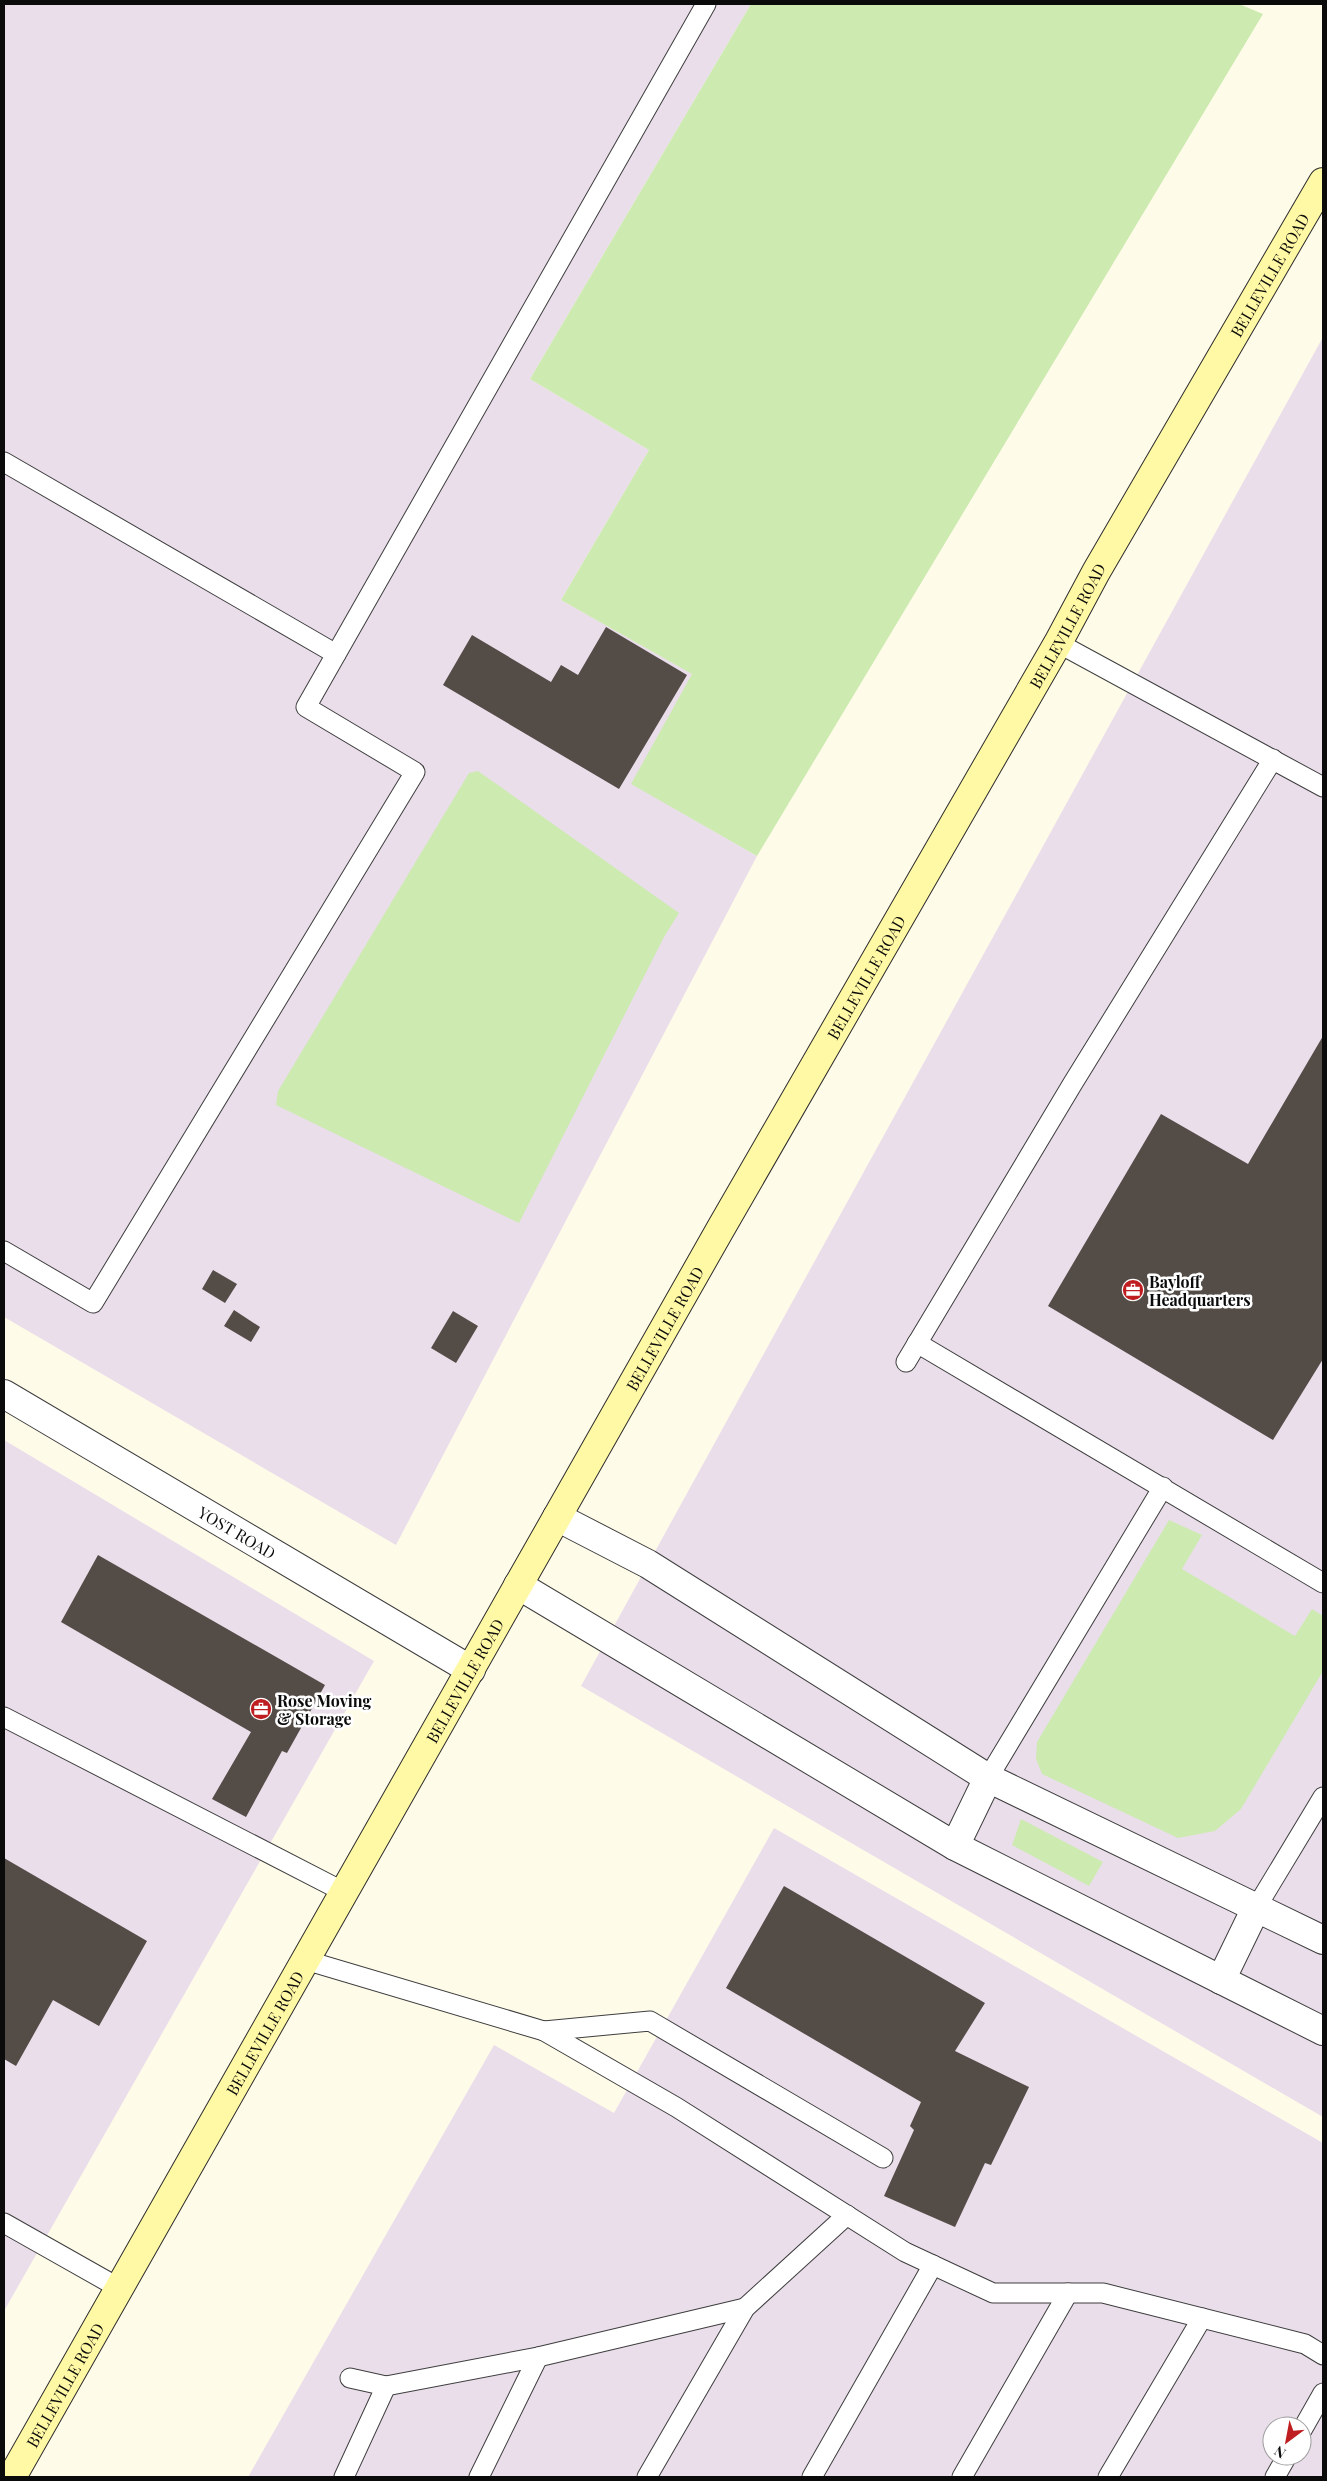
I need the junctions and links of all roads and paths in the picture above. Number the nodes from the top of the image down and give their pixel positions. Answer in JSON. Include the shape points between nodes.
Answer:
{"nodes":[{"id":1,"x":706,"y":4,"type":"edge"},
{"id":2,"x":1323,"y":182,"type":"edge"},
{"id":3,"x":4,"y":462,"type":"edge"},
{"id":4,"x":1058,"y":643,"type":"junction"},
{"id":5,"x":336,"y":654,"type":"junction"},
{"id":6,"x":1273,"y":760,"type":"junction"},
{"id":7,"x":1323,"y":788,"type":"edge"},
{"id":8,"x":4,"y":1251,"type":"edge"},
{"id":9,"x":917,"y":1343,"type":"junction"},
{"id":10,"x":906,"y":1362,"type":"dead end"},
{"id":11,"x":4,"y":1394,"type":"edge"},
{"id":12,"x":1163,"y":1487,"type":"junction"},
{"id":13,"x":557,"y":1517,"type":"junction"},
{"id":14,"x":1323,"y":1583,"type":"edge"},
{"id":15,"x":518,"y":1586,"type":"junction"},
{"id":16,"x":471,"y":1670,"type":"junction"},
{"id":17,"x":4,"y":1717,"type":"edge"},
{"id":18,"x":988,"y":1778,"type":"junction"},
{"id":19,"x":1323,"y":1797,"type":"edge"},
{"id":20,"x":955,"y":1846,"type":"junction"},
{"id":21,"x":344,"y":1892,"type":"junction"},
{"id":22,"x":1256,"y":1908,"type":"junction"},
{"id":23,"x":1323,"y":1940,"type":"edge"},
{"id":24,"x":305,"y":1960,"type":"junction"},
{"id":25,"x":1221,"y":1980,"type":"junction"},
{"id":26,"x":1323,"y":2031,"type":"edge"},
{"id":27,"x":544,"y":2032,"type":"junction"},
{"id":28,"x":882,"y":2158,"type":"dead end"},
{"id":29,"x":847,"y":2215,"type":"junction"},
{"id":30,"x":4,"y":2223,"type":"edge"},
{"id":31,"x":933,"y":2265,"type":"junction"},
{"id":32,"x":119,"y":2288,"type":"junction"},
{"id":33,"x":1068,"y":2293,"type":"junction"},
{"id":34,"x":745,"y":2308,"type":"junction"},
{"id":35,"x":1202,"y":2318,"type":"junction"},
{"id":36,"x":1323,"y":2355,"type":"edge"},
{"id":37,"x":538,"y":2357,"type":"junction"},
{"id":38,"x":350,"y":2378,"type":"dead end"},
{"id":39,"x":386,"y":2386,"type":"junction"},
{"id":40,"x":1323,"y":2393,"type":"edge"},
{"id":41,"x":1310,"y":2416,"type":"edge"},
{"id":42,"x":1281,"y":2466,"type":"edge"},
{"id":43,"x":12,"y":2477,"type":"edge"},
{"id":44,"x":344,"y":2477,"type":"edge"},
{"id":45,"x":479,"y":2477,"type":"edge"},
{"id":46,"x":647,"y":2477,"type":"edge"},
{"id":47,"x":812,"y":2477,"type":"edge"},
{"id":48,"x":962,"y":2477,"type":"edge"},
{"id":49,"x":1108,"y":2477,"type":"edge"},
{"id":50,"x":1275,"y":2477,"type":"edge"}],
"edges":[{"from":1,"to":5,"type":"lane"},
{"from":2,"to":4,"type":"main road","name":"BELLEVILLE ROAD"},
{"from":3,"to":5,"type":"lane"},
{"from":4,"to":6,"type":"lane"},
{"from":4,"to":13,"type":"main road","name":"BELLEVILLE ROAD"},
{"from":5,"to":8,"type":"lane","via":[[306,707],[416,772],[93,1303]]},
{"from":6,"to":7,"type":"lane"},
{"from":6,"to":9,"type":"lane"},
{"from":9,"to":10,"type":"lane"},
{"from":9,"to":12,"type":"lane"},
{"from":11,"to":16,"type":"street","name":"YOST ROAD"},
{"from":12,"to":14,"type":"lane"},
{"from":12,"to":18,"type":"lane"},
{"from":13,"to":15,"type":"main road","name":"BELLEVILLE ROAD"},
{"from":13,"to":18,"type":"street","via":[[648,1564]]},
{"from":15,"to":16,"type":"main road","name":"BELLEVILLE ROAD"},
{"from":15,"to":20,"type":"street"},
{"from":16,"to":21,"type":"main road","name":"BELLEVILLE ROAD"},
{"from":17,"to":21,"type":"lane"},
{"from":18,"to":20,"type":"street"},
{"from":18,"to":22,"type":"street"},
{"from":19,"to":22,"type":"lane"},
{"from":20,"to":25,"type":"street"},
{"from":21,"to":24,"type":"main road","name":"BELLEVILLE ROAD"},
{"from":22,"to":23,"type":"street"},
{"from":22,"to":25,"type":"street"},
{"from":24,"to":27,"type":"lane"},
{"from":24,"to":32,"type":"main road","name":"BELLEVILLE ROAD"},
{"from":25,"to":26,"type":"street"},
{"from":27,"to":28,"type":"lane","via":[[650,2021]]},
{"from":27,"to":29,"type":"lane","via":[[676,2107]]},
{"from":29,"to":31,"type":"lane","via":[[905,2252]]},
{"from":29,"to":34,"type":"lane"},
{"from":30,"to":32,"type":"lane"},
{"from":31,"to":33,"type":"lane","via":[[993,2293]]},
{"from":31,"to":47,"type":"lane"},
{"from":32,"to":43,"type":"main road","name":"BELLEVILLE ROAD"},
{"from":33,"to":35,"type":"lane","via":[[1103,2292]]},
{"from":33,"to":48,"type":"lane"},
{"from":34,"to":37,"type":"lane"},
{"from":34,"to":46,"type":"lane"},
{"from":35,"to":36,"type":"lane","via":[[1305,2344]]},
{"from":35,"to":49,"type":"lane"},
{"from":37,"to":39,"type":"lane"},
{"from":37,"to":45,"type":"lane"},
{"from":38,"to":39,"type":"lane"},
{"from":39,"to":44,"type":"lane"},
{"from":40,"to":41,"type":"lane"},
{"from":42,"to":50,"type":"lane"}]}
